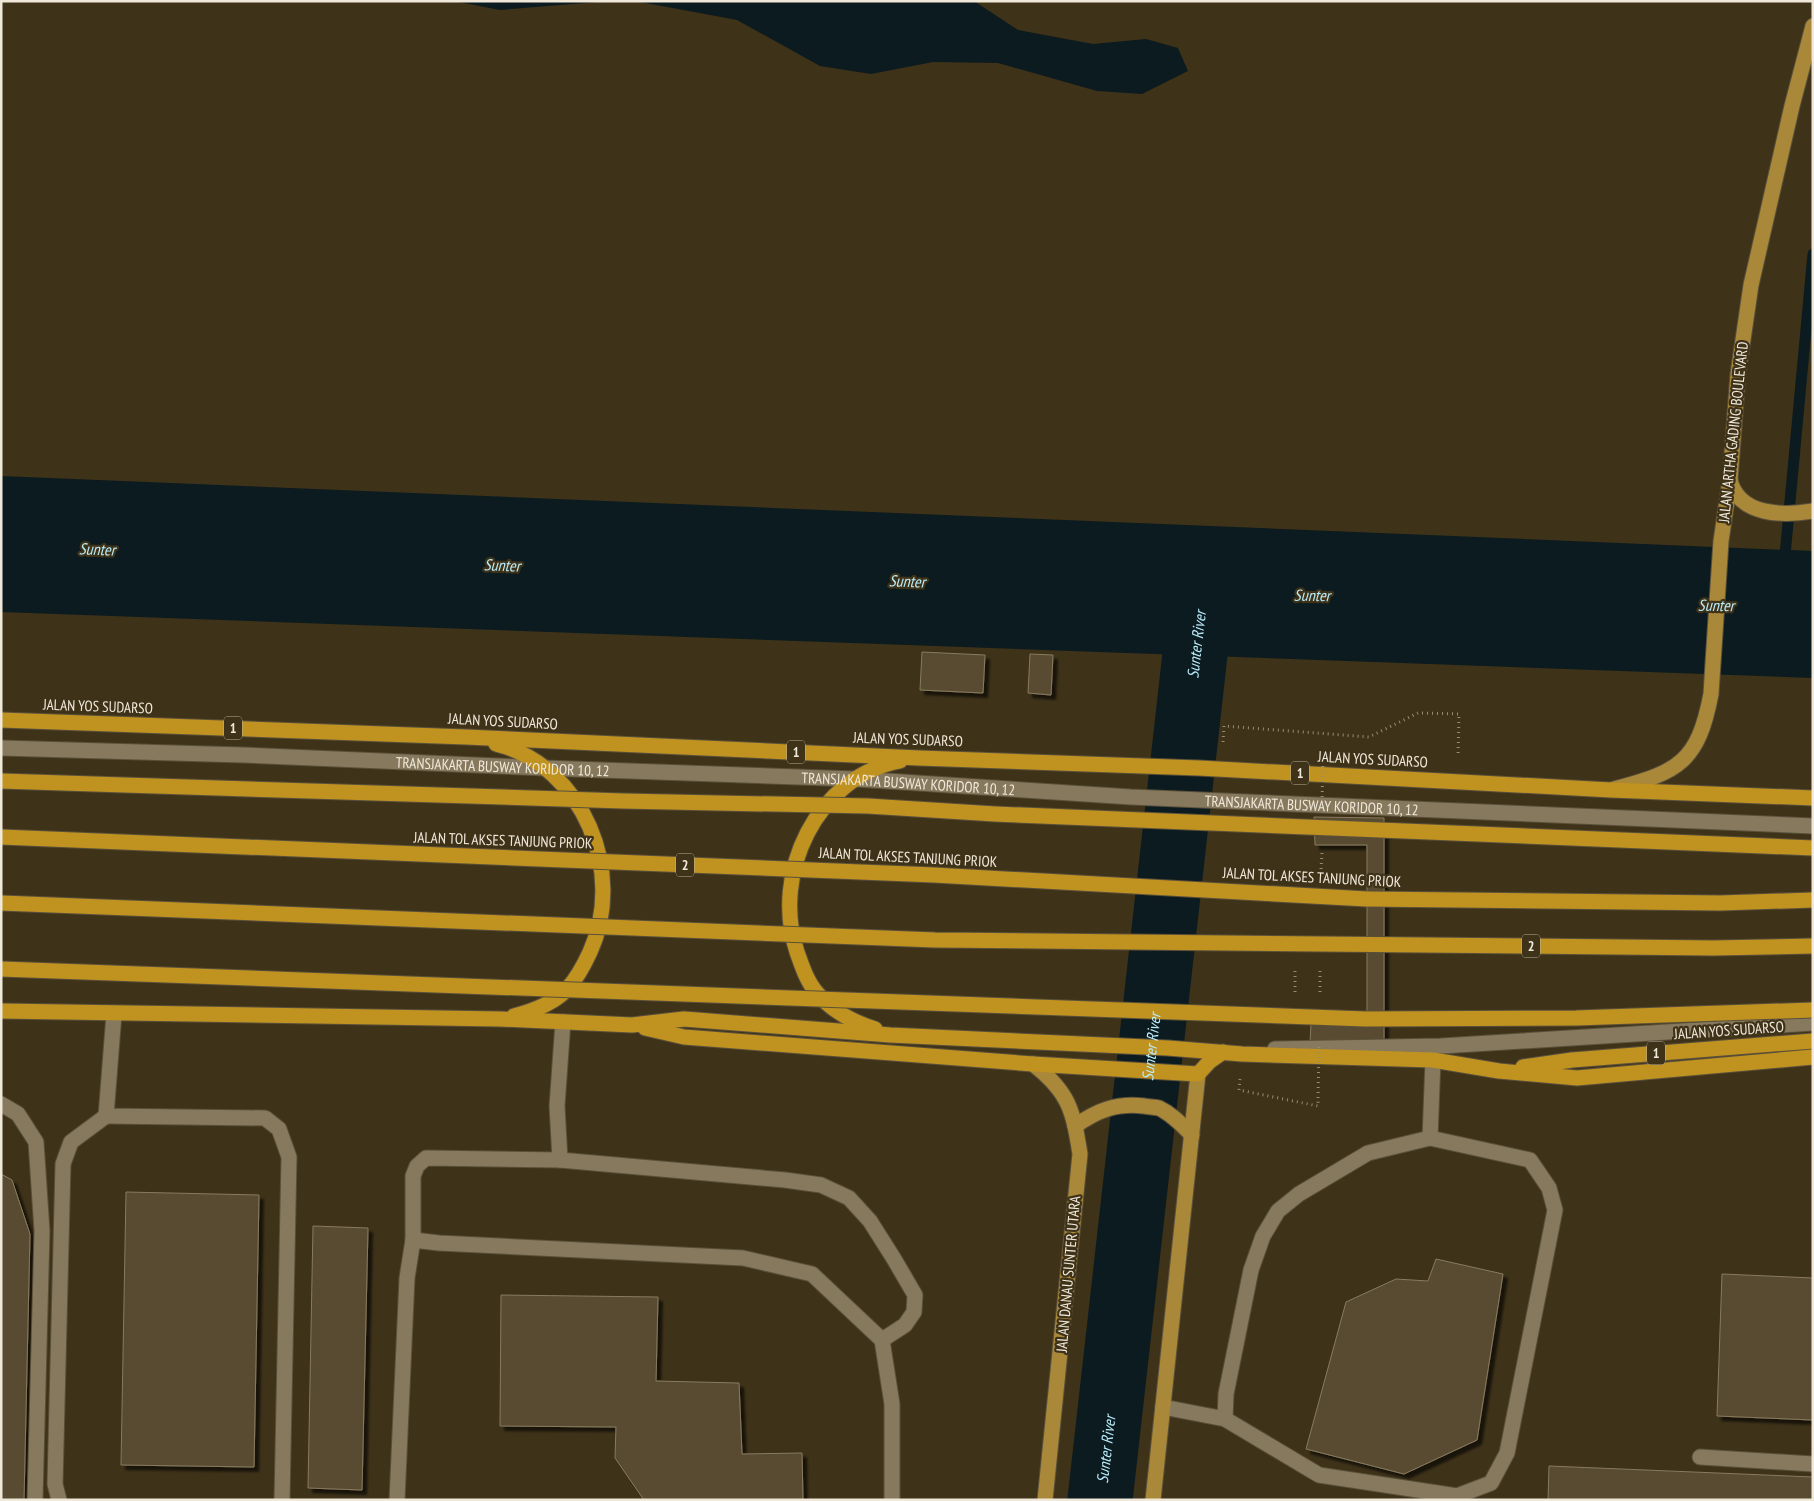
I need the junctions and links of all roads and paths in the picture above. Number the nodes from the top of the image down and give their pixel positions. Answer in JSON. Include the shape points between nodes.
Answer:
{"nodes":[{"id":1,"x":1813,"y":26,"type":"edge"},
{"id":2,"x":1730,"y":480,"type":"junction"},
{"id":3,"x":1813,"y":510,"type":"edge"},
{"id":4,"x":1,"y":720,"type":"edge"},
{"id":5,"x":466,"y":737,"type":"junction"},
{"id":6,"x":1231,"y":743,"type":"dead end"},
{"id":7,"x":1,"y":748,"type":"edge"},
{"id":8,"x":918,"y":758,"type":"junction"},
{"id":9,"x":545,"y":768,"type":"junction"},
{"id":10,"x":856,"y":779,"type":"junction"},
{"id":11,"x":1,"y":781,"type":"edge"},
{"id":12,"x":1457,"y":781,"type":"junction"},
{"id":13,"x":1611,"y":790,"type":"junction"},
{"id":14,"x":1813,"y":798,"type":"edge"},
{"id":15,"x":1813,"y":826,"type":"edge"},
{"id":16,"x":1,"y":837,"type":"edge"},
{"id":17,"x":1813,"y":848,"type":"edge"},
{"id":18,"x":1813,"y":900,"type":"edge"},
{"id":19,"x":1,"y":902,"type":"edge"},
{"id":20,"x":1813,"y":946,"type":"edge"},
{"id":21,"x":1,"y":969,"type":"edge"},
{"id":22,"x":1813,"y":1010,"type":"edge"},
{"id":23,"x":1,"y":1011,"type":"edge"},
{"id":24,"x":114,"y":1014,"type":"junction"},
{"id":25,"x":500,"y":1019,"type":"junction"},
{"id":26,"x":564,"y":1022,"type":"junction"},
{"id":27,"x":1813,"y":1023,"type":"edge"},
{"id":28,"x":632,"y":1024,"type":"junction"},
{"id":29,"x":890,"y":1035,"type":"junction"},
{"id":30,"x":1813,"y":1041,"type":"edge"},
{"id":31,"x":1223,"y":1052,"type":"junction"},
{"id":32,"x":1813,"y":1057,"type":"edge"},
{"id":33,"x":1433,"y":1060,"type":"junction"},
{"id":34,"x":1033,"y":1064,"type":"junction"},
{"id":35,"x":1499,"y":1071,"type":"junction"},
{"id":36,"x":1198,"y":1074,"type":"junction"},
{"id":37,"x":1239,"y":1090,"type":"dead end"},
{"id":38,"x":1318,"y":1098,"type":"dead end"},
{"id":39,"x":1,"y":1104,"type":"edge"},
{"id":40,"x":106,"y":1116,"type":"junction"},
{"id":41,"x":1075,"y":1126,"type":"junction"},
{"id":42,"x":1192,"y":1135,"type":"junction"},
{"id":43,"x":1430,"y":1138,"type":"junction"},
{"id":44,"x":560,"y":1160,"type":"junction"},
{"id":45,"x":413,"y":1240,"type":"junction"},
{"id":46,"x":882,"y":1340,"type":"junction"},
{"id":47,"x":1163,"y":1407,"type":"junction"},
{"id":48,"x":1226,"y":1419,"type":"junction"},
{"id":49,"x":1700,"y":1457,"type":"dead end"},
{"id":50,"x":1813,"y":1464,"type":"edge"},
{"id":51,"x":35,"y":1500,"type":"edge"},
{"id":52,"x":59,"y":1500,"type":"edge"},
{"id":53,"x":282,"y":1500,"type":"edge"},
{"id":54,"x":397,"y":1500,"type":"edge"},
{"id":55,"x":892,"y":1500,"type":"edge"},
{"id":56,"x":1045,"y":1500,"type":"edge"},
{"id":57,"x":1153,"y":1500,"type":"edge"}],
"edges":[{"from":1,"to":2,"type":"main road","name":"JALAN ARTHA GADING BOULEVARD","via":[[1751,285],[1738,374]]},
{"from":2,"to":3,"type":"main road","via":[[1738,498],[1756,508],[1785,514]]},
{"from":2,"to":13,"type":"main road","name":"JALAN ARTHA GADING BOULEVARD","via":[[1721,541],[1710,694],[1702,732],[1694,747],[1668,772]]},
{"from":4,"to":5,"type":"highway","name":"JALAN YOS SUDARSO","number":"1"},
{"from":5,"to":8,"type":"highway","name":"JALAN YOS SUDARSO","number":"1"},
{"from":5,"to":9,"type":"highway","via":[[512,748]]},
{"from":6,"to":12,"type":"path","via":[[1222,742],[1224,726],[1369,736],[1418,713],[1459,714]]},
{"from":7,"to":9,"type":"lane","name":"TRANSJAKARTA BUSWAY KORIDOR 10, 12"},
{"from":8,"to":10,"type":"highway","via":[[891,763]]},
{"from":8,"to":12,"type":"highway","name":"JALAN YOS SUDARSO","number":"1"},
{"from":9,"to":10,"type":"lane","name":"TRANSJAKARTA BUSWAY KORIDOR 10, 12"},
{"from":9,"to":25,"type":"highway","via":[[577,802],[590,827],[604,883],[602,911],[596,939],[568,988],[530,1012]]},
{"from":10,"to":15,"type":"lane","name":"TRANSJAKARTA BUSWAY KORIDOR 10, 12","via":[[1131,797]]},
{"from":10,"to":29,"type":"highway","via":[[825,807],[809,830],[797,856],[789,913],[793,941],[802,968],[816,992],[836,1010],[860,1024]]},
{"from":11,"to":17,"type":"highway","bridge":true,"via":[[868,806]]},
{"from":12,"to":13,"type":"highway","name":"JALAN YOS SUDARSO","number":"1"},
{"from":13,"to":14,"type":"highway","name":"JALAN YOS SUDARSO","number":"1"},
{"from":16,"to":18,"type":"highway","name":"JALAN TOL AKSES TANJUNG PRIOK","number":"2","bridge":true,"via":[[934,875],[1368,898],[1720,903]]},
{"from":19,"to":20,"type":"highway","number":"2","bridge":true,"via":[[935,940],[1713,948]]},
{"from":21,"to":22,"type":"highway","bridge":true,"via":[[1366,1019],[1576,1018]]},
{"from":23,"to":24,"type":"highway","name":"JALAN YOS SUDARSO","number":"1"},
{"from":24,"to":25,"type":"highway","name":"JALAN YOS SUDARSO","number":"1"},
{"from":24,"to":40,"type":"lane"},
{"from":25,"to":26,"type":"highway","name":"JALAN YOS SUDARSO","number":"1"},
{"from":26,"to":28,"type":"highway","name":"JALAN YOS SUDARSO","number":"1"},
{"from":26,"to":44,"type":"lane","via":[[557,1106]]},
{"from":27,"to":31,"type":"lane","via":[[1441,1046]]},
{"from":28,"to":29,"type":"highway","name":"JALAN YOS SUDARSO","number":"1","via":[[684,1019]]},
{"from":28,"to":34,"type":"highway","name":"JALAN YOS SUDARSO","number":"1","via":[[684,1037]]},
{"from":29,"to":31,"type":"highway","name":"JALAN YOS SUDARSO","number":"1"},
{"from":30,"to":35,"type":"highway","name":"JALAN YOS SUDARSO","number":"1","via":[[1572,1060]]},
{"from":31,"to":33,"type":"highway","name":"JALAN YOS SUDARSO","number":"1"},
{"from":31,"to":36,"type":"highway"},
{"from":32,"to":35,"type":"highway","name":"JALAN YOS SUDARSO","number":"1","via":[[1577,1078]]},
{"from":33,"to":35,"type":"highway","name":"JALAN YOS SUDARSO","number":"1"},
{"from":33,"to":43,"type":"lane"},
{"from":34,"to":36,"type":"highway","name":"JALAN YOS SUDARSO","number":"1"},
{"from":34,"to":41,"type":"main road","name":"JALAN DANAU SUNTER UTARA","via":[[1063,1094]]},
{"from":36,"to":42,"type":"main road"},
{"from":37,"to":38,"type":"path","via":[[1318,1106]]},
{"from":39,"to":51,"type":"lane","via":[[18,1114],[36,1142],[42,1231]]},
{"from":40,"to":52,"type":"lane","via":[[71,1142],[63,1164],[55,1484]]},
{"from":40,"to":53,"type":"lane","via":[[265,1118],[279,1130],[289,1156]]},
{"from":41,"to":42,"type":"main road","via":[[1113,1106],[1136,1105],[1158,1108],[1176,1119]]},
{"from":41,"to":56,"type":"main road","name":"JALAN DANAU SUNTER UTARA","via":[[1080,1154]]},
{"from":42,"to":47,"type":"main road"},
{"from":43,"to":48,"type":"lane","via":[[1368,1152],[1298,1194],[1278,1211],[1263,1236],[1251,1270],[1226,1394]]},
{"from":43,"to":48,"type":"lane","via":[[1530,1160],[1549,1188],[1555,1210],[1507,1453],[1491,1483],[1457,1496],[1319,1475]]},
{"from":44,"to":45,"type":"lane","via":[[426,1158],[417,1166],[413,1176]]},
{"from":44,"to":46,"type":"lane","via":[[785,1180],[821,1185],[849,1198],[870,1221],[915,1295],[914,1312],[905,1325]]},
{"from":45,"to":46,"type":"lane","via":[[743,1258],[812,1274]]},
{"from":45,"to":54,"type":"lane","via":[[407,1278]]},
{"from":46,"to":55,"type":"lane","via":[[892,1404]]},
{"from":47,"to":48,"type":"lane"},
{"from":47,"to":57,"type":"main road"},
{"from":49,"to":50,"type":"lane"}]}
